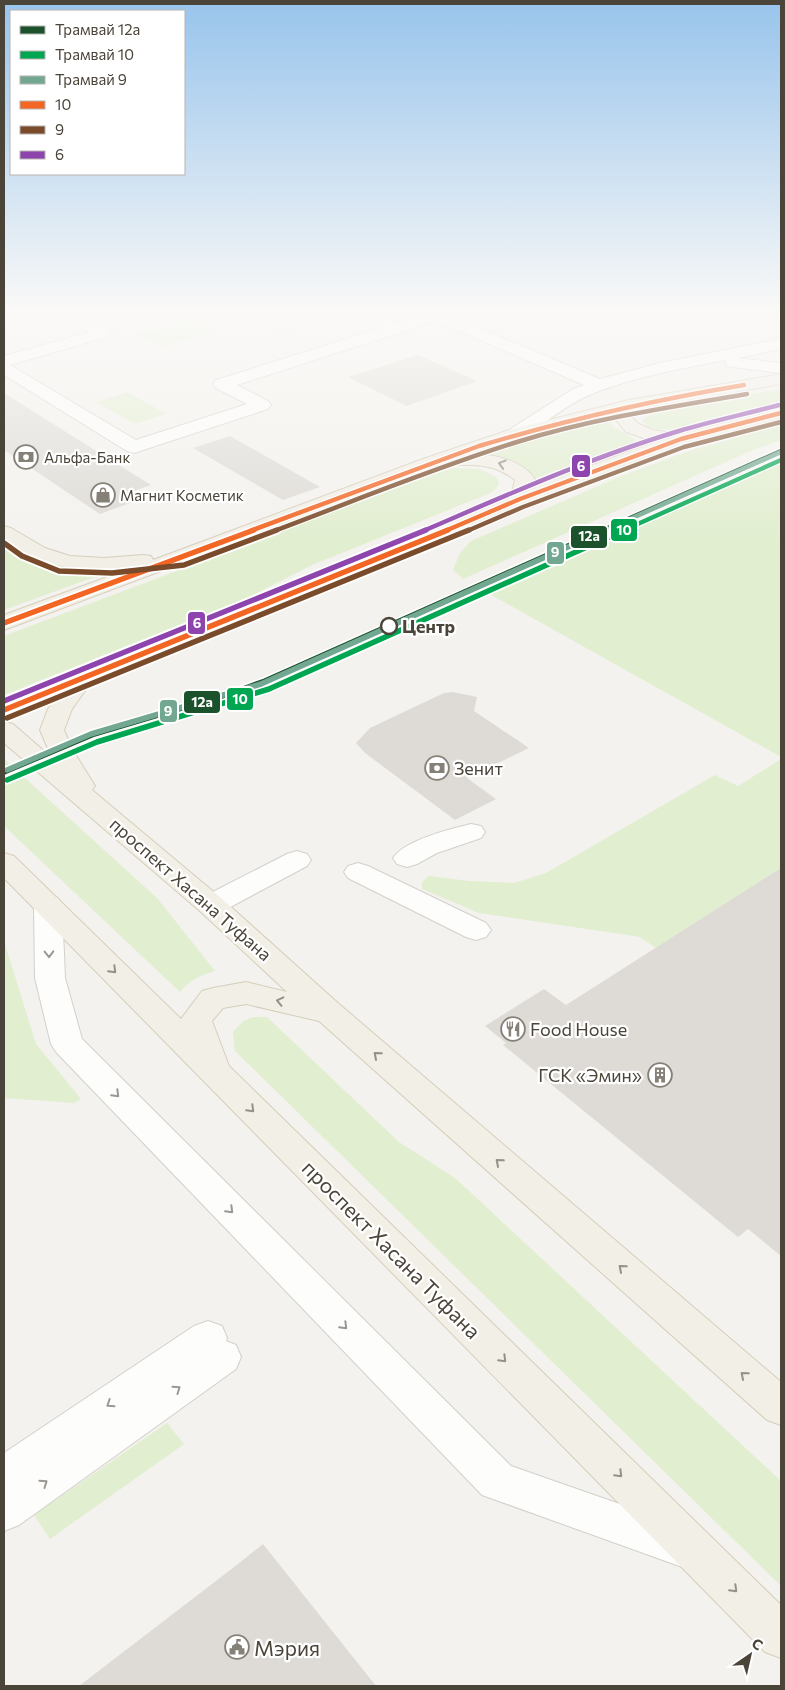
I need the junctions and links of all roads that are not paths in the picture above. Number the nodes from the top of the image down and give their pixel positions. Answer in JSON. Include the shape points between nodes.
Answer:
{"nodes":[{"id":1,"x":37,"y":388,"type":"edge"},
{"id":2,"x":229,"y":388,"type":"edge"},
{"id":3,"x":592,"y":388,"type":"edge"},
{"id":4,"x":726,"y":388,"type":"edge"},
{"id":5,"x":629,"y":405,"type":"junction"},
{"id":6,"x":781,"y":413,"type":"edge"},
{"id":7,"x":516,"y":434,"type":"junction"},
{"id":8,"x":680,"y":439,"type":"junction"},
{"id":9,"x":439,"y":460,"type":"junction"},
{"id":10,"x":520,"y":499,"type":"junction"},
{"id":11,"x":4,"y":532,"type":"edge"},
{"id":12,"x":182,"y":556,"type":"junction"},
{"id":13,"x":4,"y":623,"type":"edge"},
{"id":14,"x":81,"y":680,"type":"junction"},
{"id":15,"x":4,"y":710,"type":"edge"},
{"id":16,"x":4,"y":729,"type":"edge"},
{"id":17,"x":90,"y":801,"type":"junction"},
{"id":18,"x":471,"y":832,"type":"dead end"},
{"id":19,"x":407,"y":858,"type":"dead end"},
{"id":20,"x":297,"y":860,"type":"dead end"},
{"id":21,"x":4,"y":862,"type":"edge"},
{"id":22,"x":358,"y":872,"type":"dead end"},
{"id":23,"x":211,"y":904,"type":"junction"},
{"id":24,"x":48,"y":905,"type":"junction"},
{"id":25,"x":476,"y":930,"type":"dead end"},
{"id":26,"x":328,"y":1012,"type":"junction"},
{"id":27,"x":217,"y":1075,"type":"junction"},
{"id":28,"x":781,"y":1407,"type":"edge"},
{"id":29,"x":4,"y":1476,"type":"edge"},
{"id":30,"x":4,"y":1511,"type":"edge"},
{"id":31,"x":697,"y":1551,"type":"junction"},
{"id":32,"x":781,"y":1636,"type":"edge"}],
"edges":[{"from":1,"to":2,"type":"street","via":[[134,447],[262,405]]},
{"from":3,"to":7,"type":"street"},
{"from":4,"to":5,"type":"main road"},
{"from":5,"to":7,"type":"main road"},
{"from":5,"to":8,"type":"main road","via":[[621,416],[628,426],[656,437]]},
{"from":6,"to":8,"type":"main road"},
{"from":7,"to":9,"type":"main road"},
{"from":8,"to":10,"type":"main road"},
{"from":10,"to":9,"type":"main road","one_way":true,"via":[[525,479],[512,467],[483,458]]},
{"from":9,"to":12,"type":"main road"},
{"from":10,"to":14,"type":"main road"},
{"from":11,"to":12,"type":"main road","via":[[40,555],[60,562],[112,564]]},
{"from":12,"to":13,"type":"main road"},
{"from":14,"to":15,"type":"main road"},
{"from":14,"to":17,"type":"main road","via":[[60,709],[52,730],[59,749]]},
{"from":16,"to":17,"type":"main road","name":"проспект Хасана Туфана"},
{"from":17,"to":23,"type":"main road","name":"проспект Хасана Туфана"},
{"from":18,"to":19,"type":"street","via":[[427,847]]},
{"from":20,"to":23,"type":"street"},
{"from":21,"to":24,"type":"main road","name":"проспект Хасана Туфана"},
{"from":22,"to":25,"type":"street"},
{"from":23,"to":26,"type":"main road","name":"проспект Хасана Туфана"},
{"from":24,"to":27,"type":"main road","name":"проспект Хасана Туфана","one_way":true},
{"from":24,"to":31,"type":"street","one_way":true,"via":[[50,978],[67,1044],[496,1480]]},
{"from":26,"to":27,"type":"main road","one_way":true,"via":[[246,993],[212,999],[196,1019]]},
{"from":28,"to":26,"type":"main road","name":"проспект Хасана Туфана","one_way":true},
{"from":27,"to":31,"type":"main road","name":"проспект Хасана Туфана","one_way":true},
{"from":30,"to":29,"type":"street","one_way":true,"via":[[215,1348]]},
{"from":31,"to":32,"type":"main road","name":"проспект Хасана Туфана","one_way":true}]}
